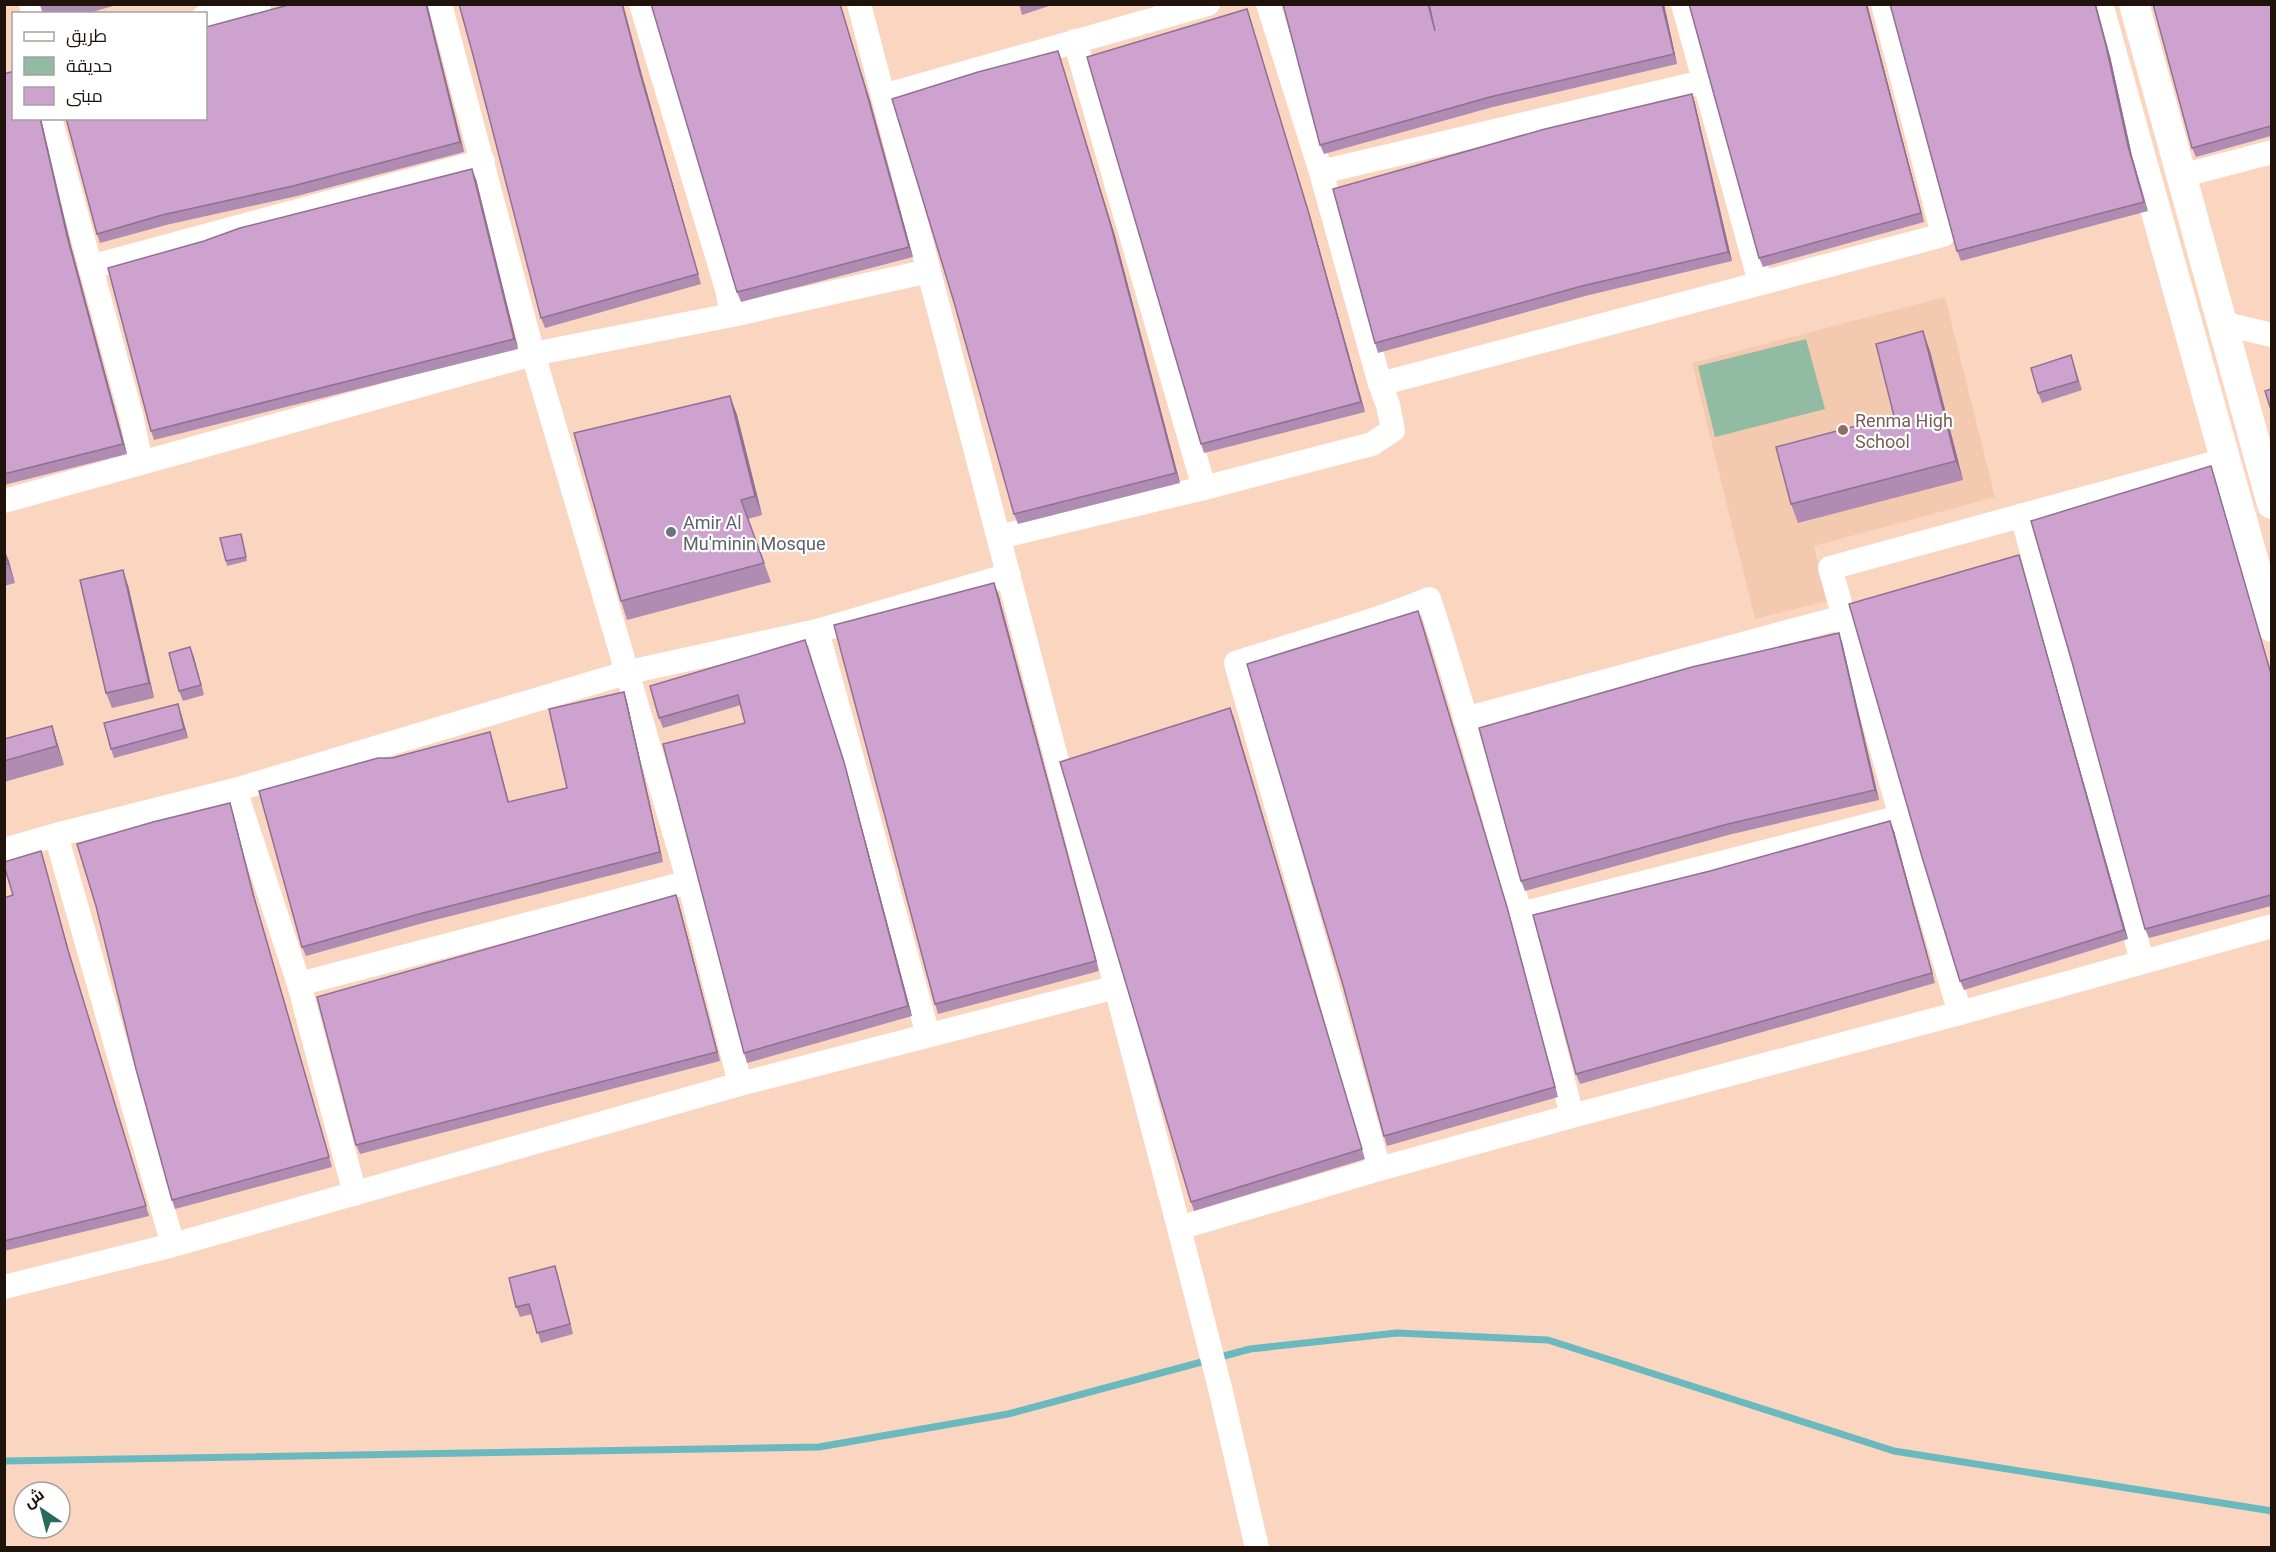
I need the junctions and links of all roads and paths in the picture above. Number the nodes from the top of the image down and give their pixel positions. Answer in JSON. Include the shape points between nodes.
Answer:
{"nodes":[{"id":1,"x":256,"y":4,"type":"edge"},
{"id":2,"x":440,"y":4,"type":"edge"},
{"id":3,"x":640,"y":4,"type":"edge"},
{"id":4,"x":860,"y":4,"type":"edge"},
{"id":5,"x":1208,"y":4,"type":"edge"},
{"id":6,"x":1268,"y":4,"type":"edge"},
{"id":7,"x":1683,"y":4,"type":"edge"},
{"id":8,"x":1883,"y":4,"type":"edge"},
{"id":9,"x":2098,"y":4,"type":"edge"},
{"id":10,"x":2134,"y":4,"type":"edge"},
{"id":11,"x":207,"y":19,"type":"edge"},
{"id":12,"x":1076,"y":42,"type":"junction"},
{"id":13,"x":1703,"y":82,"type":"junction"},
{"id":14,"x":883,"y":96,"type":"junction"},
{"id":15,"x":51,"y":120,"type":"edge"},
{"id":16,"x":2271,"y":152,"type":"edge"},
{"id":17,"x":483,"y":161,"type":"junction"},
{"id":18,"x":1321,"y":172,"type":"junction"},
{"id":19,"x":2181,"y":176,"type":"junction"},
{"id":20,"x":90,"y":267,"type":"junction"},
{"id":21,"x":929,"y":271,"type":"junction"},
{"id":22,"x":1760,"y":282,"type":"junction"},
{"id":23,"x":732,"y":315,"type":"junction"},
{"id":24,"x":2221,"y":323,"type":"junction"},
{"id":25,"x":2271,"y":335,"type":"edge"},
{"id":26,"x":533,"y":354,"type":"junction"},
{"id":27,"x":1380,"y":384,"type":"junction"},
{"id":28,"x":2225,"y":460,"type":"junction"},
{"id":29,"x":141,"y":463,"type":"junction"},
{"id":30,"x":1204,"y":488,"type":"junction"},
{"id":31,"x":4,"y":501,"type":"edge"},
{"id":32,"x":2271,"y":504,"type":"edge"},
{"id":33,"x":2022,"y":515,"type":"junction"},
{"id":34,"x":999,"y":537,"type":"junction"},
{"id":35,"x":1009,"y":575,"type":"junction"},
{"id":36,"x":1843,"y":616,"type":"junction"},
{"id":37,"x":2271,"y":627,"type":"edge"},
{"id":38,"x":817,"y":632,"type":"junction"},
{"id":39,"x":628,"y":672,"type":"junction"},
{"id":40,"x":1465,"y":719,"type":"junction"},
{"id":41,"x":235,"y":790,"type":"junction"},
{"id":42,"x":1901,"y":817,"type":"junction"},
{"id":43,"x":56,"y":835,"type":"junction"},
{"id":44,"x":4,"y":850,"type":"edge"},
{"id":45,"x":689,"y":882,"type":"junction"},
{"id":46,"x":1521,"y":914,"type":"junction"},
{"id":47,"x":2271,"y":926,"type":"edge"},
{"id":48,"x":2142,"y":961,"type":"junction"},
{"id":49,"x":299,"y":984,"type":"junction"},
{"id":50,"x":1116,"y":987,"type":"junction"},
{"id":51,"x":1960,"y":1013,"type":"junction"},
{"id":52,"x":928,"y":1035,"type":"junction"},
{"id":53,"x":740,"y":1084,"type":"junction"},
{"id":54,"x":1572,"y":1116,"type":"junction"},
{"id":55,"x":1379,"y":1169,"type":"junction"},
{"id":56,"x":355,"y":1194,"type":"junction"},
{"id":57,"x":1179,"y":1228,"type":"junction"},
{"id":58,"x":172,"y":1245,"type":"junction"},
{"id":59,"x":4,"y":1287,"type":"edge"},
{"id":60,"x":1257,"y":1548,"type":"edge"}],
"edges":[{"from":1,"to":11,"type":"street"},
{"from":2,"to":17,"type":"street"},
{"from":3,"to":23,"type":"street"},
{"from":4,"to":14,"type":"street"},
{"from":5,"to":12,"type":"street"},
{"from":6,"to":18,"type":"street"},
{"from":7,"to":13,"type":"street"},
{"from":8,"to":22,"type":"street","via":[[1943,235]]},
{"from":9,"to":28,"type":"street"},
{"from":10,"to":19,"type":"street"},
{"from":12,"to":14,"type":"street"},
{"from":12,"to":30,"type":"street"},
{"from":13,"to":18,"type":"street"},
{"from":13,"to":22,"type":"street"},
{"from":14,"to":21,"type":"street"},
{"from":15,"to":20,"type":"street"},
{"from":16,"to":19,"type":"street"},
{"from":17,"to":20,"type":"street"},
{"from":17,"to":26,"type":"street"},
{"from":18,"to":27,"type":"street"},
{"from":19,"to":24,"type":"street"},
{"from":20,"to":29,"type":"street"},
{"from":21,"to":23,"type":"street"},
{"from":21,"to":34,"type":"street"},
{"from":22,"to":27,"type":"street"},
{"from":23,"to":26,"type":"street"},
{"from":24,"to":25,"type":"street"},
{"from":24,"to":32,"type":"street"},
{"from":26,"to":29,"type":"street"},
{"from":26,"to":39,"type":"street"},
{"from":27,"to":30,"type":"street","via":[[1393,430],[1372,444]]},
{"from":28,"to":33,"type":"street"},
{"from":28,"to":37,"type":"street"},
{"from":29,"to":31,"type":"street"},
{"from":30,"to":34,"type":"street"},
{"from":33,"to":36,"type":"street","via":[[1830,568]]},
{"from":33,"to":48,"type":"street"},
{"from":34,"to":35,"type":"street"},
{"from":35,"to":38,"type":"street"},
{"from":35,"to":50,"type":"street"},
{"from":36,"to":40,"type":"street"},
{"from":36,"to":42,"type":"street"},
{"from":38,"to":39,"type":"street"},
{"from":38,"to":52,"type":"street"},
{"from":39,"to":41,"type":"street"},
{"from":39,"to":45,"type":"street"},
{"from":40,"to":46,"type":"street"},
{"from":40,"to":55,"type":"street","via":[[1429,599],[1383,618],[1236,663]]},
{"from":41,"to":43,"type":"street"},
{"from":41,"to":49,"type":"street"},
{"from":42,"to":46,"type":"street"},
{"from":42,"to":51,"type":"street"},
{"from":43,"to":44,"type":"street"},
{"from":43,"to":58,"type":"street"},
{"from":45,"to":49,"type":"street"},
{"from":45,"to":53,"type":"street"},
{"from":46,"to":54,"type":"street"},
{"from":47,"to":48,"type":"street"},
{"from":48,"to":51,"type":"street"},
{"from":49,"to":56,"type":"street"},
{"from":50,"to":52,"type":"street"},
{"from":50,"to":57,"type":"street"},
{"from":51,"to":54,"type":"street"},
{"from":52,"to":53,"type":"street"},
{"from":53,"to":56,"type":"street"},
{"from":54,"to":55,"type":"street"},
{"from":55,"to":57,"type":"street"},
{"from":56,"to":58,"type":"street"},
{"from":57,"to":60,"type":"street"},
{"from":58,"to":59,"type":"street"}]}
